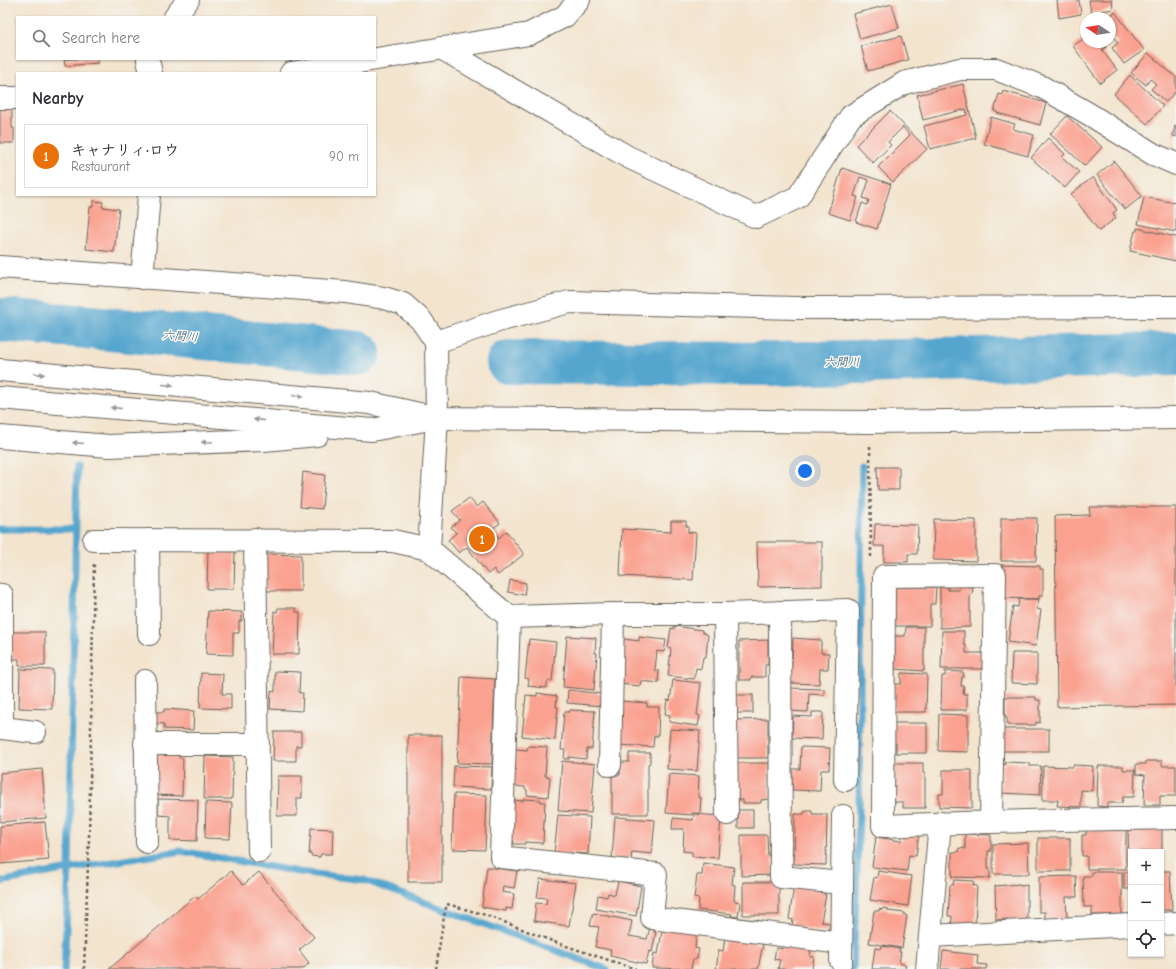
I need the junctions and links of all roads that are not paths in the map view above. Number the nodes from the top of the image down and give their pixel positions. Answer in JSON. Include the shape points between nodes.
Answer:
{"nodes":[{"id":1,"x":188,"y":0,"type":"edge"},
{"id":2,"x":579,"y":0,"type":"edge"},
{"id":3,"x":176,"y":16,"type":"edge"},
{"id":4,"x":441,"y":48,"type":"junction"},
{"id":5,"x":376,"y":59,"type":"edge"},
{"id":6,"x":148,"y":60,"type":"edge"},
{"id":7,"x":369,"y":60,"type":"edge"},
{"id":8,"x":151,"y":72,"type":"edge"},
{"id":9,"x":297,"y":72,"type":"edge"},
{"id":10,"x":0,"y":98,"type":"edge"},
{"id":11,"x":16,"y":98,"type":"edge"},
{"id":12,"x":1176,"y":164,"type":"edge"},
{"id":13,"x":148,"y":196,"type":"edge"},
{"id":14,"x":0,"y":267,"type":"edge"},
{"id":15,"x":142,"y":278,"type":"junction"},
{"id":16,"x":1176,"y":308,"type":"edge"},
{"id":17,"x":436,"y":342,"type":"junction"},
{"id":18,"x":0,"y":370,"type":"edge"},
{"id":19,"x":0,"y":398,"type":"edge"},
{"id":20,"x":437,"y":418,"type":"junction"},
{"id":21,"x":1176,"y":418,"type":"edge"},
{"id":22,"x":372,"y":430,"type":"junction"},
{"id":23,"x":0,"y":437,"type":"edge"},
{"id":24,"x":255,"y":539,"type":"junction"},
{"id":25,"x":94,"y":540,"type":"road end"},
{"id":26,"x":148,"y":540,"type":"junction"},
{"id":27,"x":429,"y":549,"type":"junction"},
{"id":28,"x":2,"y":595,"type":"dead end"},
{"id":29,"x":780,"y":612,"type":"junction"},
{"id":30,"x":613,"y":614,"type":"junction"},
{"id":31,"x":725,"y":614,"type":"junction"},
{"id":32,"x":509,"y":616,"type":"junction"},
{"id":33,"x":149,"y":634,"type":"dead end"},
{"id":34,"x":145,"y":681,"type":"dead end"},
{"id":35,"x":1,"y":728,"type":"edge"},
{"id":36,"x":35,"y":732,"type":"dead end"},
{"id":37,"x":146,"y":744,"type":"junction"},
{"id":38,"x":258,"y":744,"type":"junction"},
{"id":39,"x":610,"y":765,"type":"dead end"},
{"id":40,"x":846,"y":780,"type":"dead end"},
{"id":41,"x":726,"y":814,"type":"dead end"},
{"id":42,"x":843,"y":816,"type":"dead end"},
{"id":43,"x":1176,"y":818,"type":"edge"},
{"id":44,"x":991,"y":822,"type":"junction"},
{"id":45,"x":940,"y":823,"type":"junction"},
{"id":46,"x":147,"y":842,"type":"dead end"},
{"id":47,"x":259,"y":851,"type":"dead end"},
{"id":48,"x":842,"y":883,"type":"junction"},
{"id":49,"x":1176,"y":923,"type":"edge"},
{"id":50,"x":1164,"y":924,"type":"edge"},
{"id":51,"x":1128,"y":925,"type":"edge"},
{"id":52,"x":930,"y":936,"type":"junction"},
{"id":53,"x":927,"y":969,"type":"edge"}],
"edges":[{"from":1,"to":3,"type":"street"},
{"from":2,"to":4,"type":"street","via":[[565,16],[529,34]]},
{"from":4,"to":5,"type":"street"},
{"from":4,"to":12,"type":"street","via":[[628,157],[756,217],[798,197],[851,116],[904,83],[960,69],[996,69],[1042,87],[1153,154]]},
{"from":6,"to":8,"type":"street"},
{"from":7,"to":9,"type":"street"},
{"from":10,"to":11,"type":"street"},
{"from":13,"to":15,"type":"street"},
{"from":14,"to":15,"type":"street"},
{"from":15,"to":17,"type":"street","via":[[345,292],[384,298],[403,304],[421,320]]},
{"from":16,"to":17,"type":"street","via":[[796,308],[569,302],[498,321]]},
{"from":17,"to":20,"type":"street"},
{"from":18,"to":20,"type":"street","one_way":true,"via":[[370,403]]},
{"from":22,"to":19,"type":"street","one_way":true},
{"from":20,"to":21,"type":"street","via":[[870,422]]},
{"from":20,"to":22,"type":"street"},
{"from":20,"to":27,"type":"street"},
{"from":22,"to":23,"type":"street","one_way":true,"via":[[264,440],[109,446]]},
{"from":24,"to":26,"type":"street"},
{"from":24,"to":27,"type":"street","via":[[392,541]]},
{"from":24,"to":38,"type":"street"},
{"from":25,"to":26,"type":"street"},
{"from":26,"to":33,"type":"street"},
{"from":27,"to":32,"type":"street"},
{"from":28,"to":35,"type":"street"},
{"from":29,"to":31,"type":"street"},
{"from":29,"to":40,"type":"street","via":[[848,610]]},
{"from":29,"to":48,"type":"street","via":[[781,877]]},
{"from":30,"to":31,"type":"street"},
{"from":30,"to":32,"type":"street"},
{"from":30,"to":39,"type":"street"},
{"from":31,"to":41,"type":"street"},
{"from":32,"to":48,"type":"street","via":[[501,857],[656,874],[652,918],[841,952]]},
{"from":34,"to":37,"type":"street"},
{"from":35,"to":36,"type":"street"},
{"from":37,"to":38,"type":"street"},
{"from":37,"to":46,"type":"street"},
{"from":38,"to":47,"type":"street"},
{"from":42,"to":48,"type":"street"},
{"from":43,"to":44,"type":"street"},
{"from":44,"to":45,"type":"street"},
{"from":44,"to":45,"type":"street","via":[[995,575],[884,576],[883,826]]},
{"from":45,"to":52,"type":"street"},
{"from":49,"to":50,"type":"street"},
{"from":51,"to":52,"type":"street"},
{"from":52,"to":53,"type":"street"}]}
